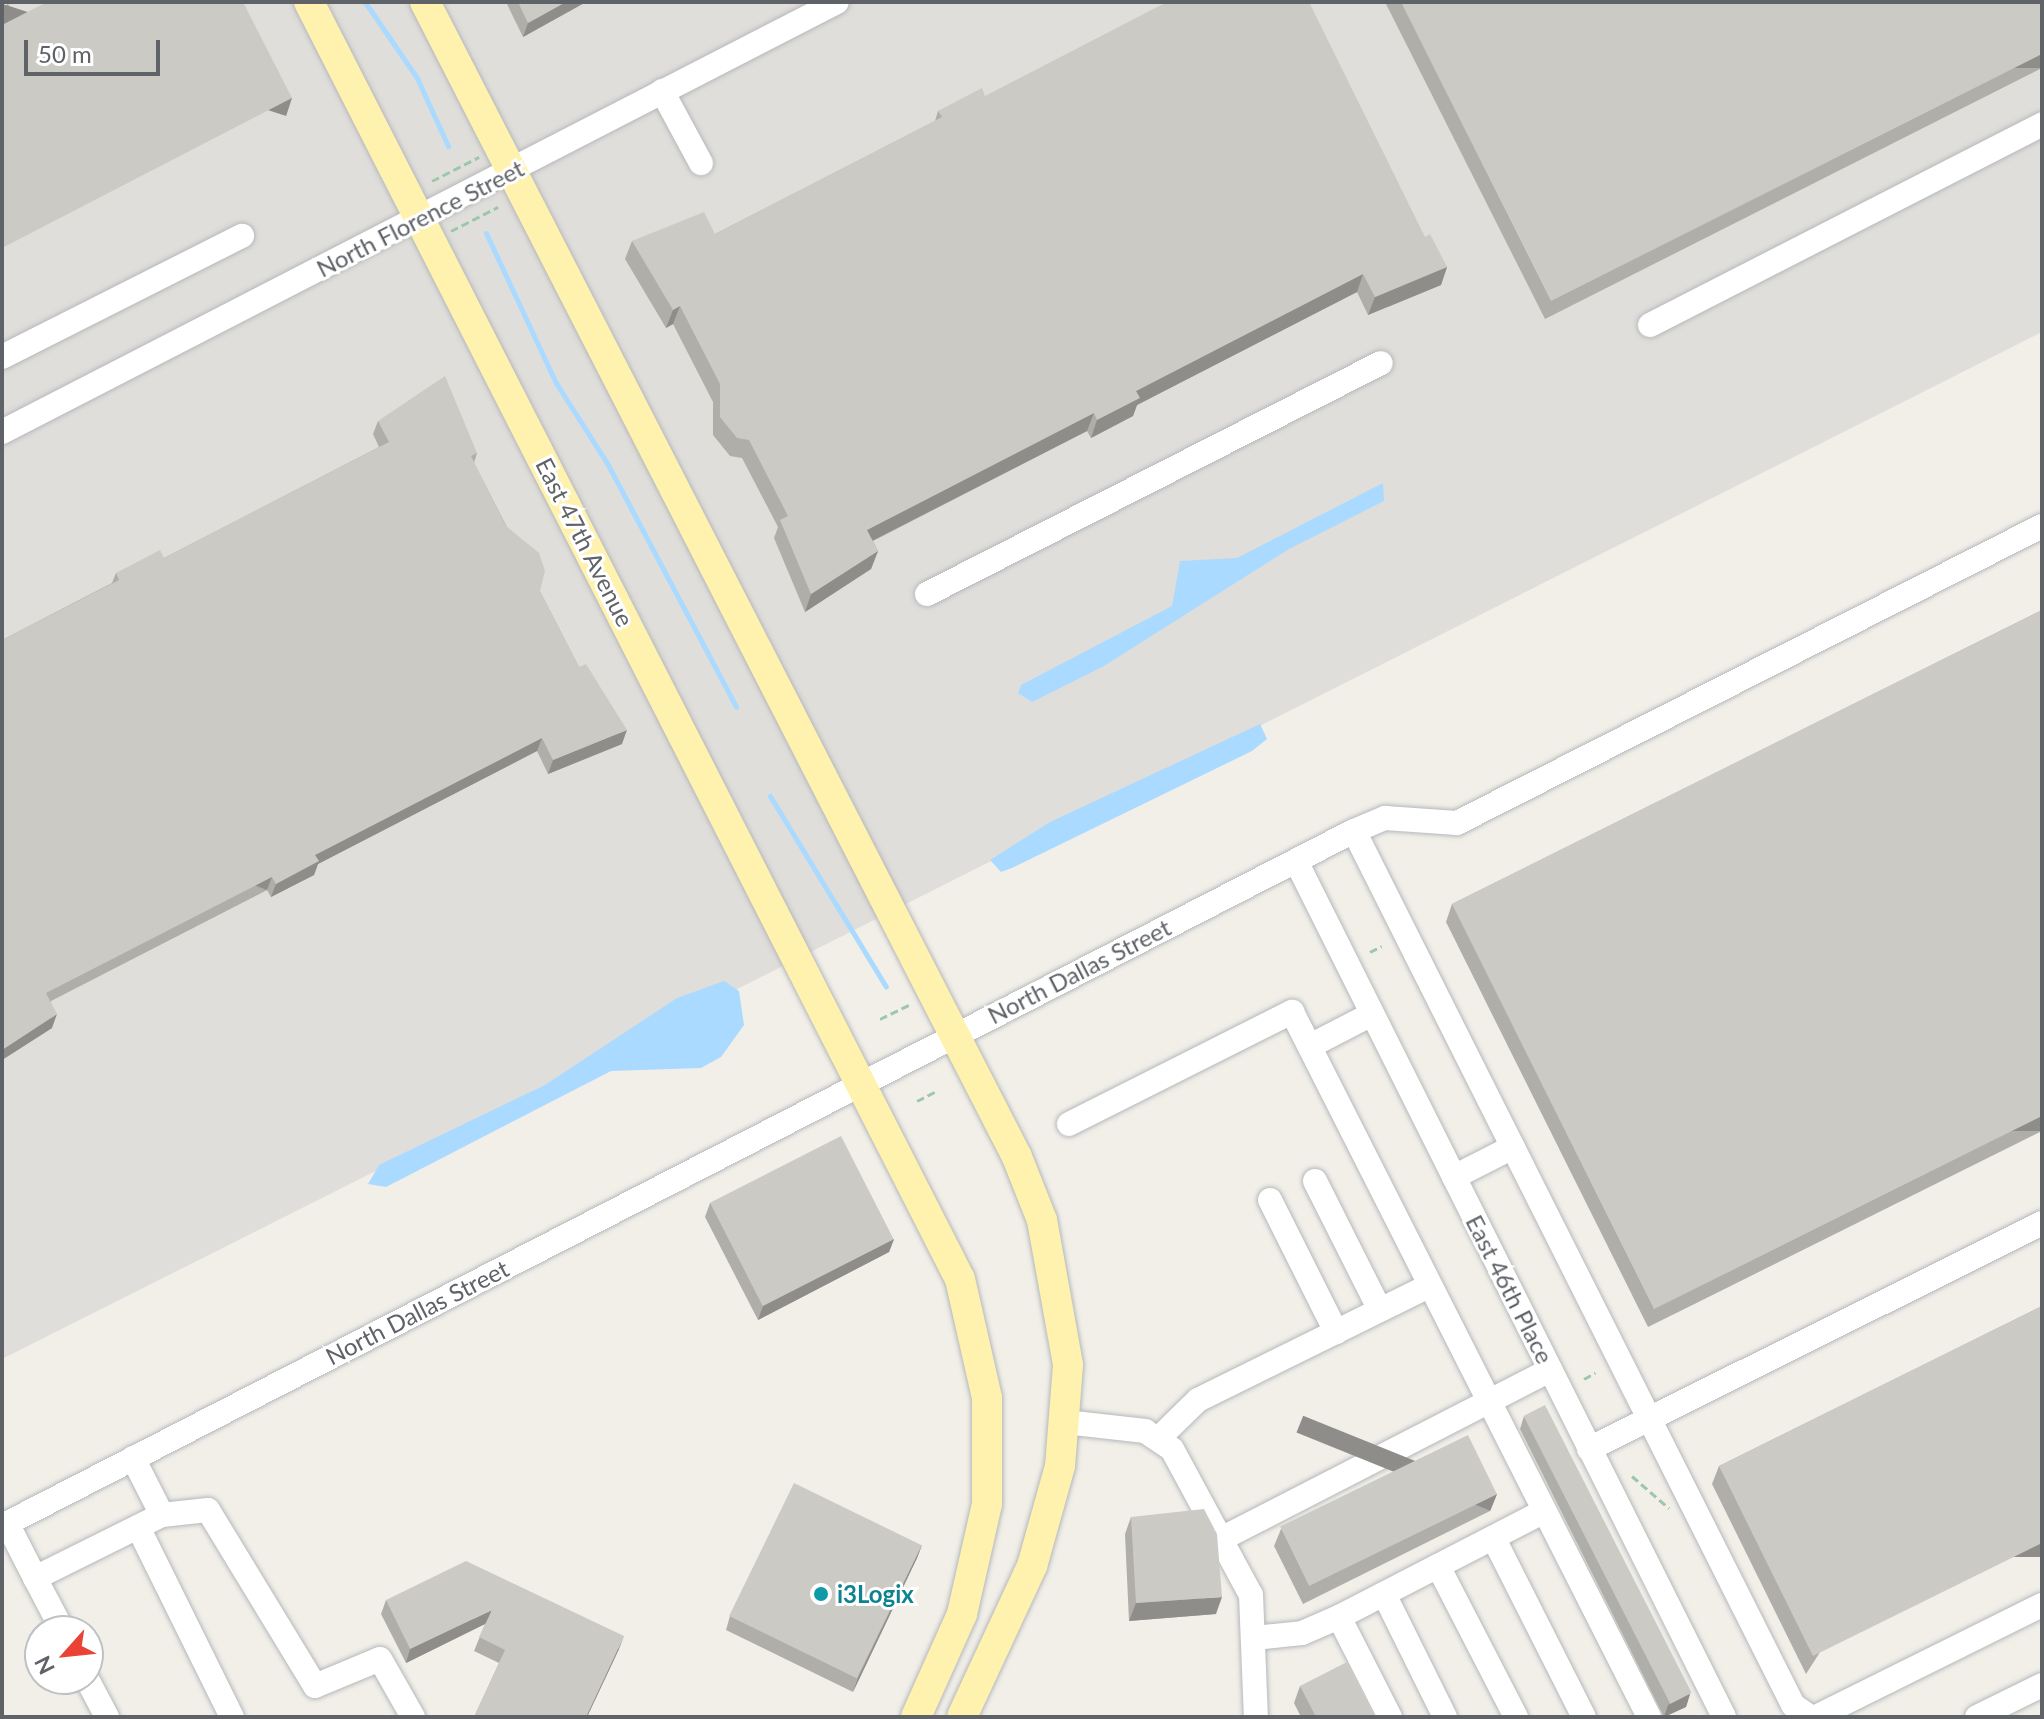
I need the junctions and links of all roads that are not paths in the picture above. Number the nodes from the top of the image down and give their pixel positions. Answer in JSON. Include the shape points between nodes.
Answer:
{"nodes":[{"id":1,"x":309,"y":2,"type":"edge"},
{"id":2,"x":425,"y":2,"type":"edge"},
{"id":3,"x":837,"y":2,"type":"edge"},
{"id":4,"x":662,"y":91,"type":"junction"},
{"id":5,"x":2042,"y":124,"type":"edge"},
{"id":6,"x":701,"y":163,"type":"dead end"},
{"id":7,"x":512,"y":170,"type":"junction"},
{"id":8,"x":419,"y":218,"type":"junction"},
{"id":9,"x":242,"y":236,"type":"dead end"},
{"id":10,"x":1650,"y":325,"type":"dead end"},
{"id":11,"x":2,"y":357,"type":"edge"},
{"id":12,"x":1381,"y":363,"type":"dead end"},
{"id":13,"x":2,"y":432,"type":"edge"},
{"id":14,"x":2042,"y":526,"type":"edge"},
{"id":15,"x":927,"y":594,"type":"dead end"},
{"id":16,"x":1354,"y":831,"type":"junction"},
{"id":17,"x":1296,"y":861,"type":"junction"},
{"id":18,"x":1372,"y":1014,"type":"junction"},
{"id":19,"x":954,"y":1034,"type":"junction"},
{"id":20,"x":1310,"y":1046,"type":"junction"},
{"id":21,"x":863,"y":1082,"type":"junction"},
{"id":22,"x":1069,"y":1124,"type":"dead end"},
{"id":23,"x":1513,"y":1147,"type":"junction"},
{"id":24,"x":1454,"y":1177,"type":"junction"},
{"id":25,"x":1315,"y":1181,"type":"dead end"},
{"id":26,"x":1270,"y":1200,"type":"dead end"},
{"id":27,"x":2042,"y":1223,"type":"edge"},
{"id":28,"x":1427,"y":1287,"type":"junction"},
{"id":29,"x":1380,"y":1310,"type":"junction"},
{"id":30,"x":1336,"y":1332,"type":"junction"},
{"id":31,"x":1550,"y":1370,"type":"junction"},
{"id":32,"x":1485,"y":1403,"type":"junction"},
{"id":33,"x":1649,"y":1419,"type":"junction"},
{"id":34,"x":1065,"y":1422,"type":"junction"},
{"id":35,"x":1159,"y":1438,"type":"junction"},
{"id":36,"x":1589,"y":1449,"type":"junction"},
{"id":37,"x":133,"y":1458,"type":"junction"},
{"id":38,"x":1542,"y":1512,"type":"junction"},
{"id":39,"x":162,"y":1515,"type":"junction"},
{"id":40,"x":5,"y":1524,"type":"edge"},
{"id":41,"x":138,"y":1527,"type":"junction"},
{"id":42,"x":1223,"y":1538,"type":"junction"},
{"id":43,"x":1494,"y":1539,"type":"junction"},
{"id":44,"x":1438,"y":1566,"type":"junction"},
{"id":45,"x":35,"y":1578,"type":"junction"},
{"id":46,"x":1384,"y":1594,"type":"junction"},
{"id":47,"x":2042,"y":1605,"type":"edge"},
{"id":48,"x":55,"y":1615,"type":"edge"},
{"id":49,"x":1339,"y":1617,"type":"junction"},
{"id":50,"x":1254,"y":1638,"type":"junction"},
{"id":51,"x":2042,"y":1685,"type":"edge"},
{"id":52,"x":95,"y":1695,"type":"edge"},
{"id":53,"x":107,"y":1717,"type":"edge"},
{"id":54,"x":232,"y":1717,"type":"edge"},
{"id":55,"x":413,"y":1717,"type":"edge"},
{"id":56,"x":916,"y":1717,"type":"edge"},
{"id":57,"x":962,"y":1717,"type":"edge"},
{"id":58,"x":1256,"y":1717,"type":"edge"},
{"id":59,"x":1390,"y":1717,"type":"edge"},
{"id":60,"x":1445,"y":1717,"type":"edge"},
{"id":61,"x":1516,"y":1717,"type":"edge"},
{"id":62,"x":1584,"y":1717,"type":"edge"},
{"id":63,"x":1649,"y":1717,"type":"edge"},
{"id":64,"x":1724,"y":1717,"type":"edge"},
{"id":65,"x":1810,"y":1717,"type":"edge"},
{"id":66,"x":1816,"y":1717,"type":"edge"},
{"id":67,"x":1977,"y":1717,"type":"edge"}],
"edges":[{"from":1,"to":8,"type":"main road","name":"East 47th Avenue"},
{"from":2,"to":7,"type":"main road"},
{"from":3,"to":4,"type":"street","name":"North Florence Street"},
{"from":4,"to":6,"type":"street"},
{"from":4,"to":7,"type":"street","name":"North Florence Street"},
{"from":5,"to":10,"type":"street"},
{"from":7,"to":8,"type":"street","name":"North Florence Street"},
{"from":7,"to":19,"type":"main road"},
{"from":8,"to":13,"type":"street","name":"North Florence Street"},
{"from":8,"to":21,"type":"main road","name":"East 47th Avenue"},
{"from":9,"to":11,"type":"street"},
{"from":12,"to":15,"type":"street"},
{"from":14,"to":16,"type":"street","name":"North Dallas Street","via":[[1457,823],[1385,818]]},
{"from":16,"to":17,"type":"street","name":"North Dallas Street"},
{"from":16,"to":23,"type":"street"},
{"from":17,"to":18,"type":"street","name":"East 46th Place"},
{"from":17,"to":19,"type":"street","name":"North Dallas Street"},
{"from":18,"to":20,"type":"street"},
{"from":18,"to":24,"type":"street","name":"East 46th Place"},
{"from":19,"to":21,"type":"street","name":"North Dallas Street"},
{"from":19,"to":34,"type":"main road","via":[[1017,1157],[1050,1246],[1068,1365]]},
{"from":20,"to":22,"type":"street","via":[[1292,1012]]},
{"from":20,"to":28,"type":"street"},
{"from":21,"to":37,"type":"street","name":"North Dallas Street"},
{"from":21,"to":56,"type":"main road","name":"East 47th Avenue","via":[[960,1279],[989,1427],[987,1504],[975,1572]]},
{"from":23,"to":24,"type":"street"},
{"from":23,"to":33,"type":"street"},
{"from":24,"to":31,"type":"street","name":"East 46th Place"},
{"from":25,"to":29,"type":"street"},
{"from":26,"to":30,"type":"street"},
{"from":27,"to":33,"type":"street"},
{"from":28,"to":29,"type":"street"},
{"from":28,"to":32,"type":"street"},
{"from":29,"to":30,"type":"street"},
{"from":30,"to":35,"type":"street","via":[[1198,1400]]},
{"from":31,"to":32,"type":"street"},
{"from":31,"to":36,"type":"street","name":"East 46th Place"},
{"from":32,"to":38,"type":"street"},
{"from":32,"to":42,"type":"street"},
{"from":33,"to":36,"type":"street"},
{"from":33,"to":65,"type":"street","via":[[1793,1705]]},
{"from":34,"to":35,"type":"street"},
{"from":34,"to":57,"type":"main road","via":[[1044,1533]]},
{"from":35,"to":42,"type":"street"},
{"from":36,"to":64,"type":"street","name":"East 46th Place"},
{"from":37,"to":39,"type":"street"},
{"from":37,"to":40,"type":"street","name":"North Dallas Street"},
{"from":38,"to":43,"type":"street"},
{"from":38,"to":63,"type":"street"},
{"from":39,"to":41,"type":"street"},
{"from":39,"to":55,"type":"street","via":[[208,1510],[315,1686],[380,1659]]},
{"from":40,"to":45,"type":"street"},
{"from":41,"to":45,"type":"street"},
{"from":41,"to":54,"type":"street"},
{"from":42,"to":50,"type":"street","via":[[1251,1595]]},
{"from":43,"to":44,"type":"street"},
{"from":43,"to":62,"type":"street"},
{"from":44,"to":46,"type":"street"},
{"from":44,"to":61,"type":"street"},
{"from":45,"to":48,"type":"street"},
{"from":46,"to":49,"type":"street"},
{"from":46,"to":60,"type":"street"},
{"from":47,"to":66,"type":"street"},
{"from":49,"to":50,"type":"street","via":[[1302,1633]]},
{"from":49,"to":59,"type":"street"},
{"from":50,"to":58,"type":"street"},
{"from":51,"to":67,"type":"street"},
{"from":52,"to":53,"type":"street"}]}
